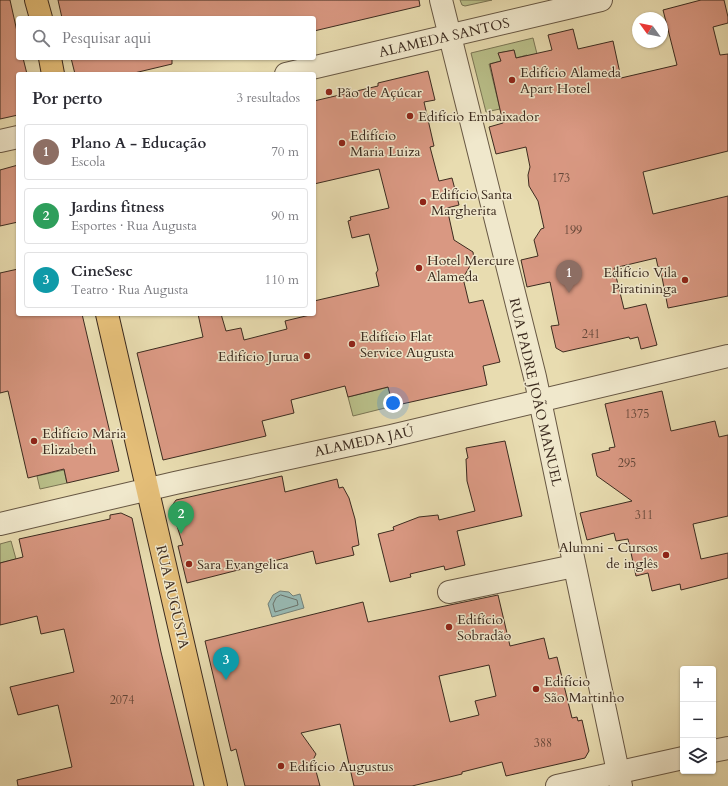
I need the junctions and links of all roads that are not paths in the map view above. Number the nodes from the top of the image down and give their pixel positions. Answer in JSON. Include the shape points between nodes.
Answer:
{"nodes":[{"id":1,"x":36,"y":0,"type":"edge"},
{"id":2,"x":441,"y":0,"type":"edge"},
{"id":3,"x":601,"y":0,"type":"edge"},
{"id":4,"x":40,"y":16,"type":"edge"},
{"id":5,"x":450,"y":36,"type":"junction"},
{"id":6,"x":50,"y":60,"type":"edge"},
{"id":7,"x":53,"y":72,"type":"edge"},
{"id":8,"x":295,"y":72,"type":"edge"},
{"id":9,"x":16,"y":137,"type":"edge"},
{"id":10,"x":0,"y":141,"type":"edge"},
{"id":11,"x":107,"y":316,"type":"edge"},
{"id":12,"x":728,"y":356,"type":"edge"},
{"id":13,"x":540,"y":401,"type":"junction"},
{"id":14,"x":148,"y":489,"type":"junction"},
{"id":15,"x":0,"y":524,"type":"edge"},
{"id":16,"x":574,"y":566,"type":"junction"},
{"id":17,"x":449,"y":592,"type":"dead end"},
{"id":18,"x":728,"y":748,"type":"edge"},
{"id":19,"x":716,"y":750,"type":"edge"},
{"id":20,"x":680,"y":759,"type":"edge"},
{"id":21,"x":620,"y":779,"type":"edge"},
{"id":22,"x":216,"y":786,"type":"edge"},
{"id":23,"x":557,"y":786,"type":"edge"}],
"edges":[{"from":1,"to":4,"type":"main road"},
{"from":2,"to":5,"type":"street","name":"RUA PADRE JOÃO MANUEL"},
{"from":3,"to":5,"type":"street","name":"ALAMEDA SANTOS"},
{"from":5,"to":8,"type":"street","name":"ALAMEDA SANTOS"},
{"from":5,"to":13,"type":"street","name":"RUA PADRE JOÃO MANUEL"},
{"from":6,"to":7,"type":"main road"},
{"from":9,"to":10,"type":"street"},
{"from":11,"to":14,"type":"main road","name":"RUA AUGUSTA"},
{"from":12,"to":13,"type":"street","name":"ALAMEDA JAÚ"},
{"from":13,"to":14,"type":"street","name":"ALAMEDA JAÚ"},
{"from":13,"to":16,"type":"street","name":"RUA PADRE JOÃO MANUEL"},
{"from":14,"to":15,"type":"street","name":"ALAMEDA JAÚ"},
{"from":14,"to":22,"type":"main road","name":"RUA AUGUSTA"},
{"from":16,"to":17,"type":"street"},
{"from":16,"to":21,"type":"street","name":"RUA PADRE JOÃO MANUEL"},
{"from":18,"to":19,"type":"street"},
{"from":20,"to":21,"type":"street"},
{"from":21,"to":23,"type":"street"}]}
